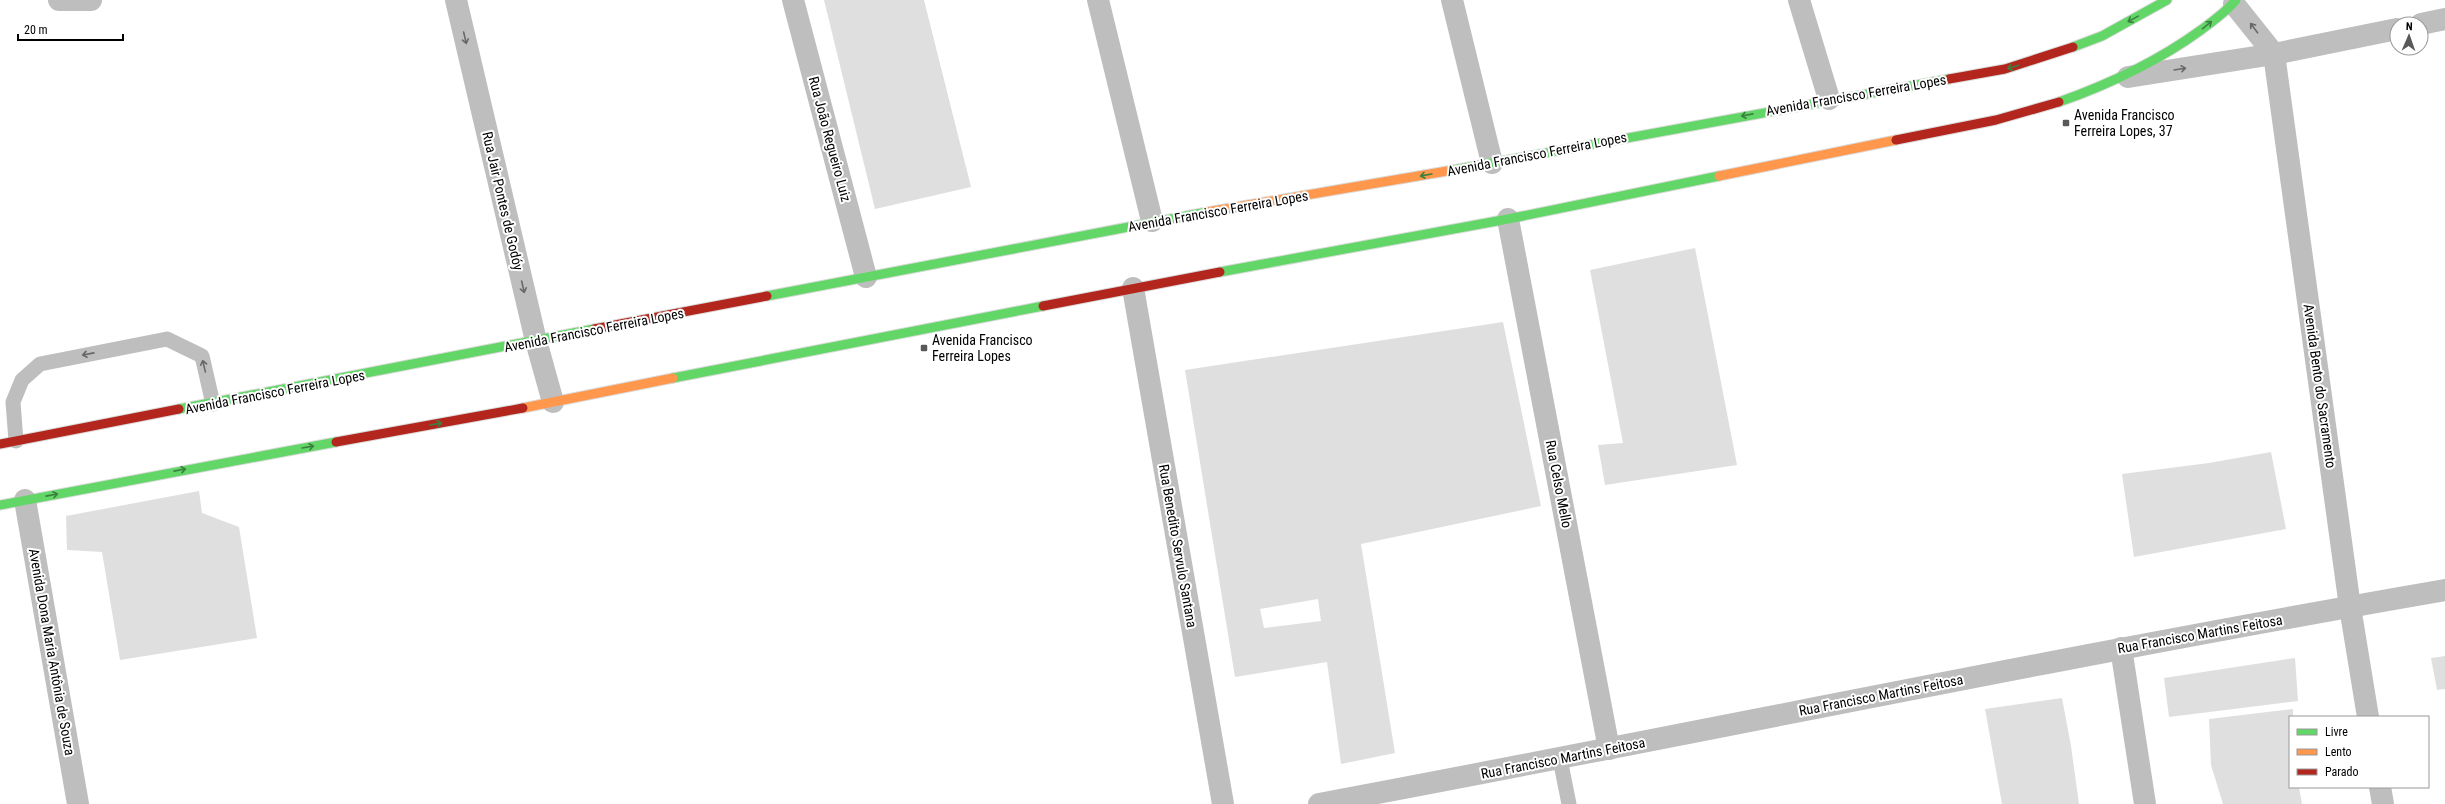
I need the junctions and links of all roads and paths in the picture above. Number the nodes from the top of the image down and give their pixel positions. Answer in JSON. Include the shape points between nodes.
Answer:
{"nodes":[{"id":1,"x":59,"y":0,"type":"edge"},
{"id":2,"x":90,"y":0,"type":"edge"},
{"id":3,"x":456,"y":0,"type":"edge"},
{"id":4,"x":794,"y":0,"type":"edge"},
{"id":5,"x":1098,"y":0,"type":"edge"},
{"id":6,"x":1452,"y":0,"type":"edge"},
{"id":7,"x":1799,"y":0,"type":"edge"},
{"id":8,"x":2167,"y":0,"type":"edge"},
{"id":9,"x":2235,"y":2,"type":"edge"},
{"id":10,"x":2445,"y":19,"type":"edge"},
{"id":11,"x":2429,"y":22,"type":"edge"},
{"id":12,"x":2389,"y":31,"type":"edge"},
{"id":13,"x":2274,"y":54,"type":"junction"},
{"id":14,"x":2128,"y":77,"type":"junction"},
{"id":15,"x":1829,"y":99,"type":"junction"},
{"id":16,"x":1492,"y":163,"type":"junction"},
{"id":17,"x":1508,"y":219,"type":"junction"},
{"id":18,"x":1152,"y":221,"type":"junction"},
{"id":19,"x":866,"y":277,"type":"junction"},
{"id":20,"x":1133,"y":288,"type":"junction"},
{"id":21,"x":536,"y":341,"type":"junction"},
{"id":22,"x":553,"y":402,"type":"junction"},
{"id":23,"x":213,"y":404,"type":"junction"},
{"id":24,"x":16,"y":441,"type":"junction"},
{"id":25,"x":0,"y":444,"type":"edge"},
{"id":26,"x":26,"y":500,"type":"junction"},
{"id":27,"x":0,"y":505,"type":"edge"},
{"id":28,"x":2445,"y":590,"type":"edge"},
{"id":29,"x":2350,"y":607,"type":"junction"},
{"id":30,"x":2121,"y":648,"type":"junction"},
{"id":31,"x":2368,"y":716,"type":"edge"},
{"id":32,"x":1609,"y":749,"type":"junction"},
{"id":33,"x":1560,"y":759,"type":"junction"},
{"id":34,"x":2380,"y":788,"type":"edge"},
{"id":35,"x":78,"y":804,"type":"edge"},
{"id":36,"x":1223,"y":804,"type":"edge"},
{"id":37,"x":1318,"y":804,"type":"edge"},
{"id":38,"x":1569,"y":804,"type":"edge"},
{"id":39,"x":2145,"y":804,"type":"edge"},
{"id":40,"x":2383,"y":804,"type":"edge"}],
"edges":[{"from":1,"to":2,"type":"street"},
{"from":3,"to":21,"type":"street","name":"Rua Jair Pontes de Godóy","one_way":true},
{"from":4,"to":19,"type":"street","name":"Rua João Regueiro Luiz"},
{"from":5,"to":18,"type":"street"},
{"from":6,"to":16,"type":"street"},
{"from":7,"to":15,"type":"street"},
{"from":8,"to":15,"type":"main road","name":"Avenida Francisco Ferreira Lopes","one_way":true,"via":[[2102,36],[2005,69]]},
{"from":13,"to":9,"type":"street","one_way":true},
{"from":14,"to":9,"type":"main road","one_way":true,"via":[[2191,38]]},
{"from":10,"to":11,"type":"street"},
{"from":12,"to":13,"type":"street"},
{"from":14,"to":13,"type":"street","one_way":true},
{"from":13,"to":29,"type":"street","name":"Avenida Bento do Sacramento"},
{"from":14,"to":17,"type":"main road","via":[[2055,104],[1996,120]]},
{"from":15,"to":16,"type":"main road","name":"Avenida Francisco Ferreira Lopes","one_way":true},
{"from":16,"to":18,"type":"main road","name":"Avenida Francisco Ferreira Lopes","one_way":true},
{"from":17,"to":20,"type":"main road"},
{"from":17,"to":32,"type":"street","name":"Rua Celso Mello"},
{"from":18,"to":19,"type":"main road","name":"Avenida Francisco Ferreira Lopes"},
{"from":19,"to":21,"type":"main road","name":"Avenida Francisco Ferreira Lopes"},
{"from":20,"to":22,"type":"main road"},
{"from":20,"to":36,"type":"street","name":"Rua Benedito Servulo Santana"},
{"from":21,"to":22,"type":"street","name":"Rua Jair Pontes de Godóy"},
{"from":21,"to":23,"type":"main road","name":"Avenida Francisco Ferreira Lopes"},
{"from":26,"to":22,"type":"main road","one_way":true},
{"from":23,"to":24,"type":"main road","name":"Avenida Francisco Ferreira Lopes"},
{"from":23,"to":24,"type":"lane","one_way":true,"via":[[202,356],[188,347],[167,339],[160,340],[40,364],[22,380],[13,402]]},
{"from":24,"to":25,"type":"main road","name":"Avenida Francisco Ferreira Lopes"},
{"from":26,"to":27,"type":"main road"},
{"from":26,"to":35,"type":"street","name":"Avenida Dona Maria Antônia de Souza"},
{"from":28,"to":29,"type":"street","name":"Rua Francisco Martins Feitosa"},
{"from":29,"to":30,"type":"street","name":"Rua Francisco Martins Feitosa"},
{"from":29,"to":31,"type":"street","name":"Avenida Bento do Sacramento"},
{"from":30,"to":32,"type":"street","name":"Rua Francisco Martins Feitosa"},
{"from":30,"to":39,"type":"street"},
{"from":32,"to":33,"type":"street","name":"Rua Francisco Martins Feitosa"},
{"from":33,"to":37,"type":"street","name":"Rua Francisco Martins Feitosa"},
{"from":33,"to":38,"type":"lane"},
{"from":34,"to":40,"type":"street"}]}
